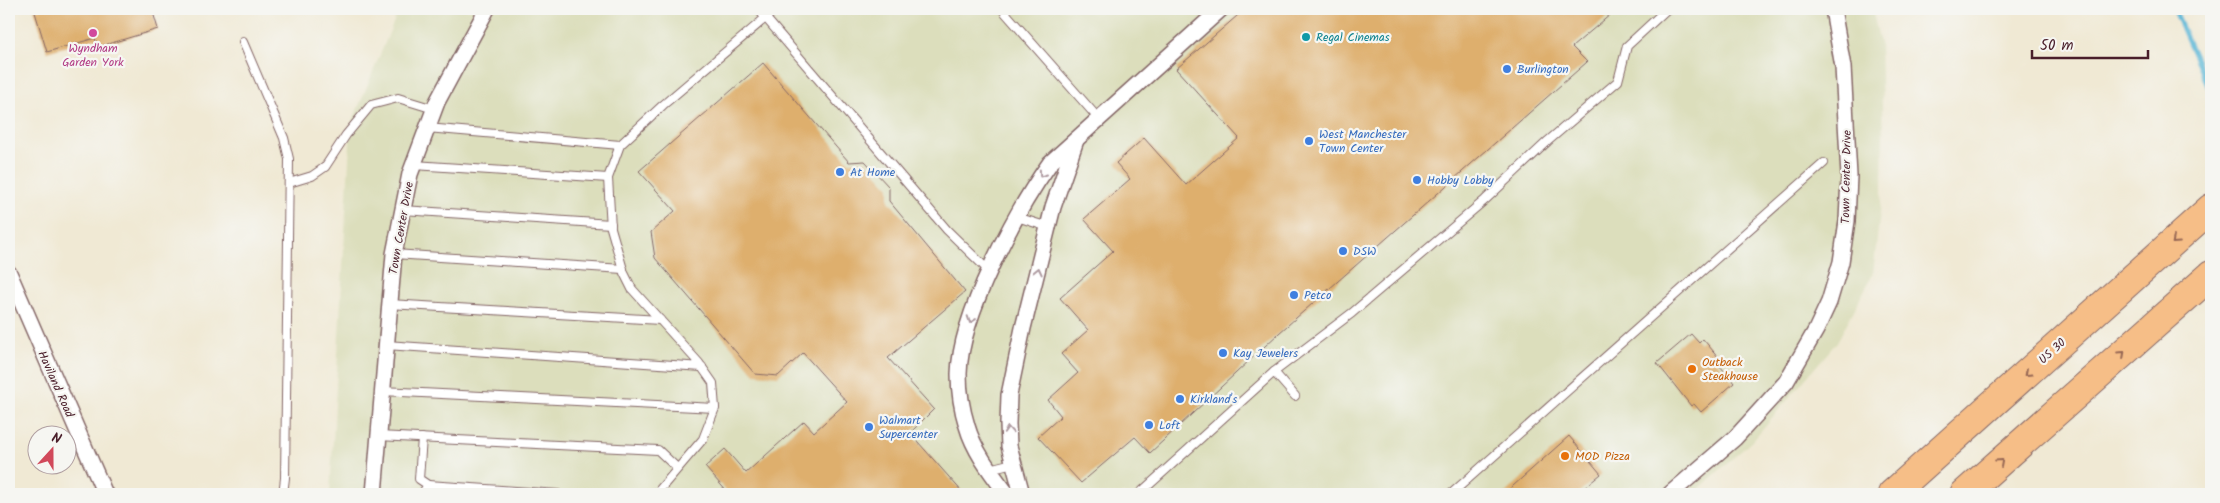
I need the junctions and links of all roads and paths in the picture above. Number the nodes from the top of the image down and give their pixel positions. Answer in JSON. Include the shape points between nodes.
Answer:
{"nodes":[{"id":1,"x":487,"y":9,"type":"edge"},
{"id":2,"x":758,"y":9,"type":"edge"},
{"id":3,"x":776,"y":9,"type":"edge"},
{"id":4,"x":1002,"y":9,"type":"edge"},
{"id":5,"x":1221,"y":9,"type":"edge"},
{"id":6,"x":1667,"y":9,"type":"edge"},
{"id":7,"x":1833,"y":9,"type":"edge"},
{"id":8,"x":766,"y":18,"type":"junction"},
{"id":9,"x":244,"y":42,"type":"dead end"},
{"id":10,"x":434,"y":109,"type":"junction"},
{"id":11,"x":1098,"y":118,"type":"junction"},
{"id":12,"x":427,"y":128,"type":"junction"},
{"id":13,"x":1076,"y":140,"type":"junction"},
{"id":14,"x":620,"y":145,"type":"junction"},
{"id":15,"x":1824,"y":163,"type":"dead end"},
{"id":16,"x":414,"y":164,"type":"junction"},
{"id":17,"x":608,"y":178,"type":"junction"},
{"id":18,"x":289,"y":183,"type":"junction"},
{"id":19,"x":2211,"y":208,"type":"edge"},
{"id":20,"x":403,"y":210,"type":"junction"},
{"id":21,"x":1017,"y":217,"type":"junction"},
{"id":22,"x":611,"y":224,"type":"junction"},
{"id":23,"x":1048,"y":227,"type":"junction"},
{"id":24,"x":394,"y":254,"type":"junction"},
{"id":25,"x":623,"y":269,"type":"junction"},
{"id":26,"x":990,"y":272,"type":"junction"},
{"id":27,"x":9,"y":273,"type":"edge"},
{"id":28,"x":2211,"y":274,"type":"edge"},
{"id":29,"x":389,"y":304,"type":"junction"},
{"id":30,"x":660,"y":320,"type":"junction"},
{"id":31,"x":386,"y":345,"type":"junction"},
{"id":32,"x":702,"y":368,"type":"junction"},
{"id":33,"x":1274,"y":372,"type":"junction"},
{"id":34,"x":382,"y":391,"type":"junction"},
{"id":35,"x":1295,"y":396,"type":"dead end"},
{"id":36,"x":715,"y":408,"type":"junction"},
{"id":37,"x":378,"y":436,"type":"junction"},
{"id":38,"x":422,"y":438,"type":"junction"},
{"id":39,"x":1013,"y":463,"type":"junction"},
{"id":40,"x":677,"y":468,"type":"junction"},
{"id":41,"x":989,"y":469,"type":"junction"},
{"id":42,"x":428,"y":485,"type":"junction"},
{"id":43,"x":105,"y":494,"type":"edge"},
{"id":44,"x":283,"y":494,"type":"edge"},
{"id":45,"x":374,"y":494,"type":"edge"},
{"id":46,"x":422,"y":494,"type":"edge"},
{"id":47,"x":558,"y":494,"type":"edge"},
{"id":48,"x":656,"y":494,"type":"edge"},
{"id":49,"x":1007,"y":494,"type":"edge"},
{"id":50,"x":1022,"y":494,"type":"edge"},
{"id":51,"x":1139,"y":494,"type":"edge"},
{"id":52,"x":1451,"y":494,"type":"edge"},
{"id":53,"x":1670,"y":494,"type":"edge"},
{"id":54,"x":1892,"y":494,"type":"edge"},
{"id":55,"x":1964,"y":494,"type":"edge"}],
"edges":[{"from":1,"to":10,"type":"street","name":"Town Center Drive"},
{"from":2,"to":8,"type":"lane"},
{"from":3,"to":8,"type":"lane"},
{"from":4,"to":11,"type":"lane"},
{"from":5,"to":11,"type":"street"},
{"from":6,"to":33,"type":"lane","via":[[1627,46],[1618,81],[1352,313]]},
{"from":7,"to":53,"type":"street","name":"Town Center Drive","via":[[1843,67],[1849,176],[1841,262],[1829,302],[1786,382],[1735,438]]},
{"from":8,"to":14,"type":"lane"},
{"from":8,"to":26,"type":"lane","via":[[947,230]]},
{"from":9,"to":18,"type":"lane","via":[[284,138],[289,159]]},
{"from":10,"to":12,"type":"street","name":"Town Center Drive"},
{"from":10,"to":18,"type":"lane","via":[[398,98],[371,105],[325,166],[312,176]]},
{"from":11,"to":13,"type":"street"},
{"from":12,"to":14,"type":"lane"},
{"from":12,"to":16,"type":"street","name":"Town Center Drive"},
{"from":13,"to":21,"type":"street","one_way":true,"via":[[1050,162]]},
{"from":13,"to":23,"type":"street"},
{"from":14,"to":17,"type":"lane"},
{"from":15,"to":52,"type":"lane"},
{"from":16,"to":17,"type":"lane"},
{"from":16,"to":20,"type":"street","name":"Town Center Drive"},
{"from":17,"to":22,"type":"lane"},
{"from":18,"to":44,"type":"lane"},
{"from":19,"to":54,"type":"highway","name":"US 30","number":"US 30","one_way":true},
{"from":20,"to":22,"type":"lane"},
{"from":20,"to":24,"type":"street","name":"Town Center Drive"},
{"from":21,"to":23,"type":"lane"},
{"from":21,"to":26,"type":"street"},
{"from":22,"to":25,"type":"lane"},
{"from":39,"to":23,"type":"street","one_way":true,"via":[[1008,424],[1009,395]]},
{"from":24,"to":25,"type":"lane"},
{"from":24,"to":29,"type":"street","name":"Town Center Drive"},
{"from":25,"to":30,"type":"lane","via":[[632,289]]},
{"from":26,"to":41,"type":"street","one_way":true,"via":[[964,339],[959,373],[967,428]]},
{"from":27,"to":43,"type":"street","name":"Haviland Road"},
{"from":55,"to":28,"type":"highway","one_way":true},
{"from":29,"to":30,"type":"lane"},
{"from":29,"to":31,"type":"street","name":"Town Center Drive"},
{"from":30,"to":32,"type":"lane"},
{"from":31,"to":32,"type":"lane"},
{"from":31,"to":34,"type":"street","name":"Town Center Drive"},
{"from":32,"to":36,"type":"lane","via":[[713,383]]},
{"from":33,"to":35,"type":"lane"},
{"from":33,"to":51,"type":"lane"},
{"from":34,"to":36,"type":"lane"},
{"from":34,"to":37,"type":"street","name":"Town Center Drive"},
{"from":36,"to":40,"type":"lane","via":[[703,439]]},
{"from":37,"to":38,"type":"lane"},
{"from":37,"to":45,"type":"street","name":"Town Center Drive"},
{"from":38,"to":40,"type":"lane","via":[[658,450]]},
{"from":38,"to":42,"type":"lane","via":[[419,478]]},
{"from":39,"to":41,"type":"lane"},
{"from":39,"to":50,"type":"street"},
{"from":40,"to":48,"type":"lane"},
{"from":41,"to":49,"type":"street"},
{"from":42,"to":46,"type":"lane"},
{"from":42,"to":47,"type":"lane"}]}
